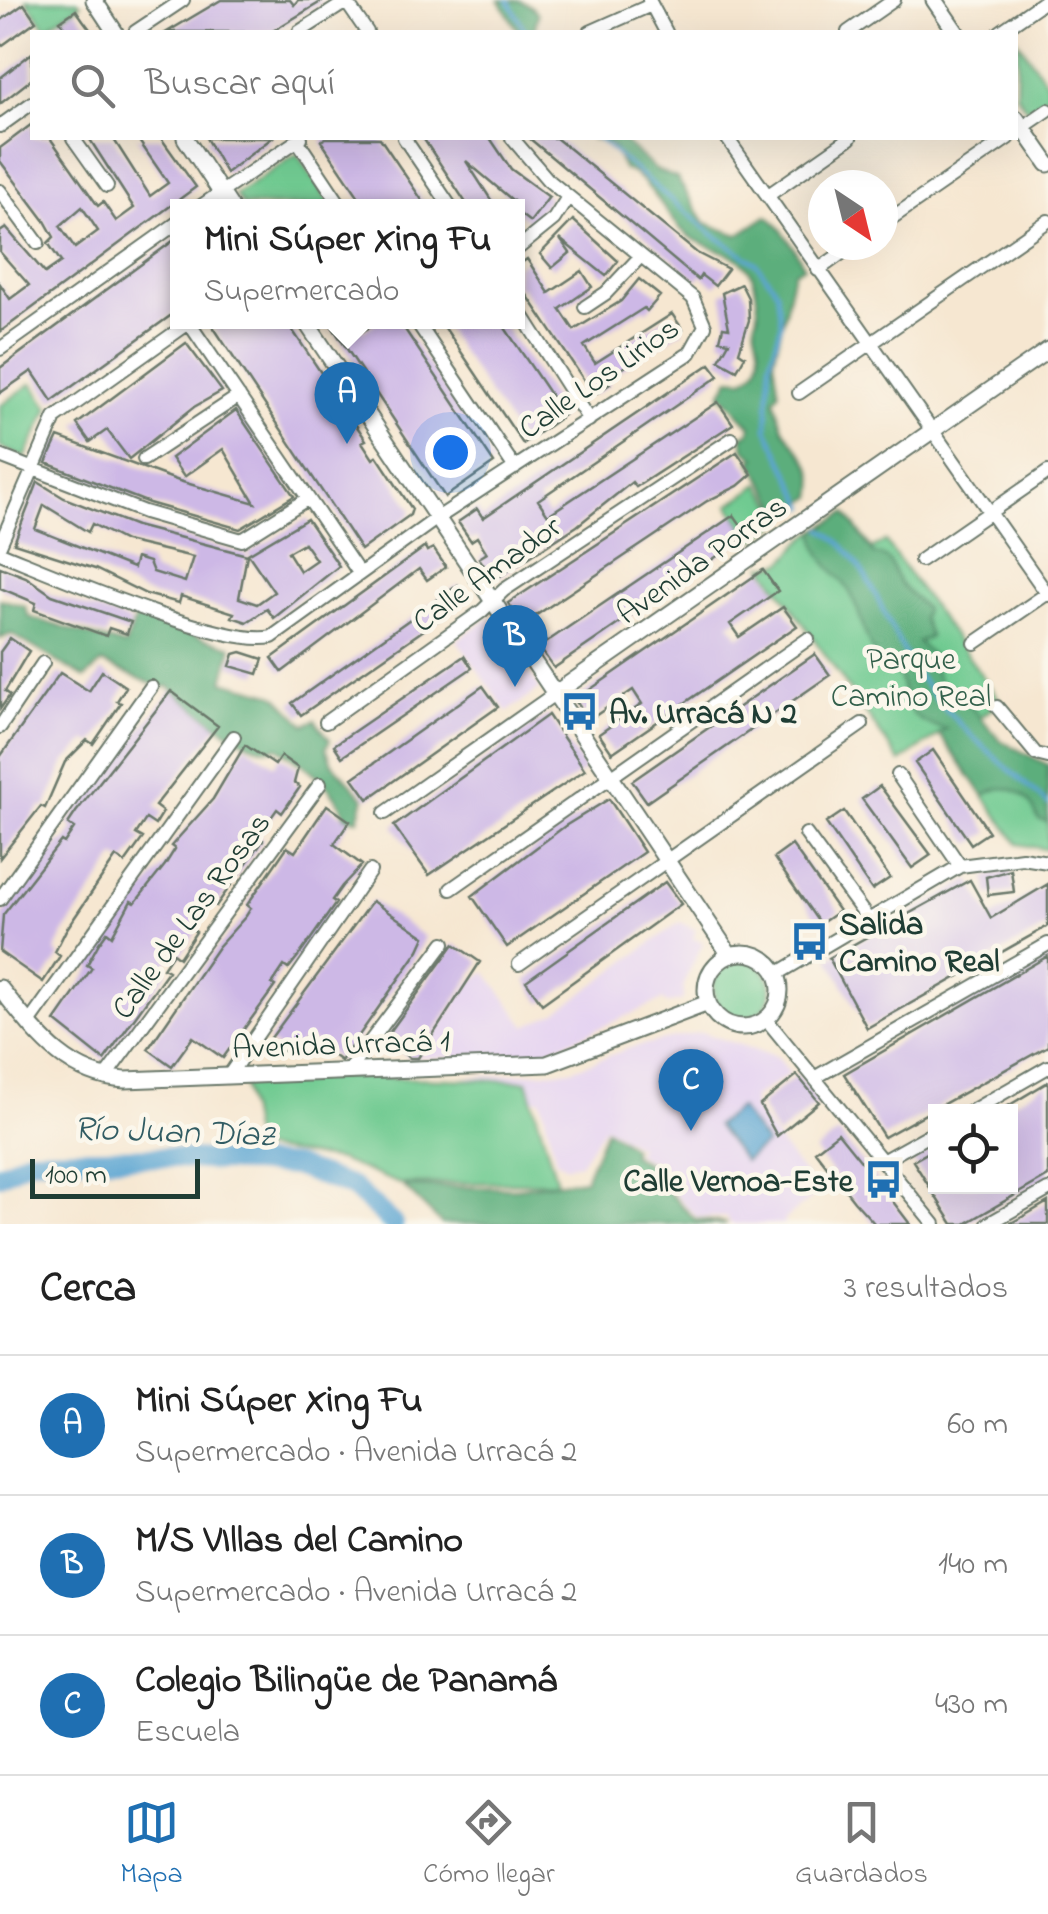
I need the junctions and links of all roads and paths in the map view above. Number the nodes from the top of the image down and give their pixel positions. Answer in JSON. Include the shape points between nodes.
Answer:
{"nodes":[{"id":1,"x":94,"y":0,"type":"edge"},
{"id":2,"x":183,"y":0,"type":"edge"},
{"id":3,"x":894,"y":0,"type":"edge"},
{"id":4,"x":934,"y":0,"type":"edge"},
{"id":5,"x":1046,"y":0,"type":"edge"},
{"id":6,"x":346,"y":1,"type":"edge"},
{"id":7,"x":650,"y":2,"type":"edge"},
{"id":8,"x":115,"y":30,"type":"edge"},
{"id":9,"x":138,"y":30,"type":"edge"},
{"id":10,"x":303,"y":30,"type":"edge"},
{"id":11,"x":366,"y":30,"type":"edge"},
{"id":12,"x":594,"y":30,"type":"edge"},
{"id":13,"x":665,"y":30,"type":"edge"},
{"id":14,"x":851,"y":30,"type":"edge"},
{"id":15,"x":955,"y":30,"type":"edge"},
{"id":16,"x":1003,"y":30,"type":"edge"},
{"id":17,"x":30,"y":104,"type":"edge"},
{"id":18,"x":1048,"y":110,"type":"edge"},
{"id":19,"x":0,"y":126,"type":"edge"},
{"id":20,"x":1018,"y":126,"type":"edge"},
{"id":21,"x":74,"y":140,"type":"edge"},
{"id":22,"x":186,"y":140,"type":"edge"},
{"id":23,"x":298,"y":140,"type":"edge"},
{"id":24,"x":300,"y":140,"type":"edge"},
{"id":25,"x":405,"y":140,"type":"edge"},
{"id":26,"x":513,"y":140,"type":"edge"},
{"id":27,"x":728,"y":140,"type":"edge"},
{"id":28,"x":847,"y":140,"type":"edge"},
{"id":29,"x":1005,"y":140,"type":"edge"},
{"id":30,"x":1048,"y":164,"type":"edge"},
{"id":31,"x":107,"y":186,"type":"dead end"},
{"id":32,"x":0,"y":192,"type":"edge"},
{"id":33,"x":767,"y":196,"type":"junction"},
{"id":34,"x":568,"y":197,"type":"junction"},
{"id":35,"x":224,"y":199,"type":"edge"},
{"id":36,"x":226,"y":199,"type":"edge"},
{"id":37,"x":337,"y":199,"type":"edge"},
{"id":38,"x":445,"y":199,"type":"edge"},
{"id":39,"x":898,"y":214,"type":"edge"},
{"id":40,"x":1048,"y":221,"type":"edge"},
{"id":41,"x":170,"y":228,"type":"edge"},
{"id":42,"x":38,"y":243,"type":"dead end"},
{"id":43,"x":525,"y":243,"type":"edge"},
{"id":44,"x":639,"y":258,"type":"junction"},
{"id":45,"x":832,"y":260,"type":"edge"},
{"id":46,"x":818,"y":270,"type":"junction"},
{"id":47,"x":585,"y":306,"type":"dead end"},
{"id":48,"x":525,"y":320,"type":"edge"},
{"id":49,"x":179,"y":329,"type":"edge"},
{"id":50,"x":194,"y":329,"type":"edge"},
{"id":51,"x":311,"y":329,"type":"edge"},
{"id":52,"x":422,"y":329,"type":"edge"},
{"id":53,"x":872,"y":343,"type":"junction"},
{"id":54,"x":0,"y":349,"type":"edge"},
{"id":55,"x":1048,"y":350,"type":"edge"},
{"id":56,"x":799,"y":393,"type":"dead end"},
{"id":57,"x":239,"y":396,"type":"junction"},
{"id":58,"x":589,"y":420,"type":"junction"},
{"id":59,"x":932,"y":431,"type":"junction"},
{"id":60,"x":732,"y":439,"type":"dead end"},
{"id":61,"x":0,"y":456,"type":"edge"},
{"id":62,"x":144,"y":459,"type":"dead end"},
{"id":63,"x":32,"y":468,"type":"junction"},
{"id":64,"x":515,"y":468,"type":"junction"},
{"id":65,"x":1048,"y":472,"type":"edge"},
{"id":66,"x":307,"y":499,"type":"junction"},
{"id":67,"x":989,"y":513,"type":"junction"},
{"id":68,"x":436,"y":519,"type":"junction"},
{"id":69,"x":0,"y":545,"type":"edge"},
{"id":70,"x":0,"y":553,"type":"edge"},
{"id":71,"x":921,"y":560,"type":"dead end"},
{"id":72,"x":358,"y":573,"type":"junction"},
{"id":73,"x":1048,"y":594,"type":"edge"},
{"id":74,"x":491,"y":602,"type":"junction"},
{"id":75,"x":808,"y":640,"type":"dead end"},
{"id":76,"x":976,"y":643,"type":"dead end"},
{"id":77,"x":43,"y":663,"type":"dead end"},
{"id":78,"x":151,"y":687,"type":"dead end"},
{"id":79,"x":553,"y":695,"type":"junction"},
{"id":80,"x":997,"y":707,"type":"dead end"},
{"id":81,"x":326,"y":722,"type":"dead end"},
{"id":82,"x":862,"y":724,"type":"dead end"},
{"id":83,"x":0,"y":727,"type":"edge"},
{"id":84,"x":234,"y":737,"type":"dead end"},
{"id":85,"x":1048,"y":757,"type":"edge"},
{"id":86,"x":898,"y":775,"type":"dead end"},
{"id":87,"x":610,"y":777,"type":"junction"},
{"id":88,"x":320,"y":784,"type":"dead end"},
{"id":89,"x":385,"y":812,"type":"dead end"},
{"id":90,"x":806,"y":834,"type":"dead end"},
{"id":91,"x":667,"y":858,"type":"junction"},
{"id":92,"x":1048,"y":862,"type":"edge"},
{"id":93,"x":960,"y":866,"type":"junction"},
{"id":94,"x":370,"y":871,"type":"dead end"},
{"id":95,"x":451,"y":889,"type":"dead end"},
{"id":96,"x":0,"y":898,"type":"edge"},
{"id":97,"x":868,"y":919,"type":"junction"},
{"id":98,"x":444,"y":942,"type":"dead end"},
{"id":99,"x":1048,"y":944,"type":"edge"},
{"id":100,"x":730,"y":955,"type":"junction"},
{"id":101,"x":519,"y":964,"type":"dead end"},
{"id":102,"x":777,"y":974,"type":"junction"},
{"id":103,"x":0,"y":988,"type":"edge"},
{"id":104,"x":708,"y":1003,"type":"junction"},
{"id":105,"x":766,"y":1019,"type":"junction"},
{"id":106,"x":28,"y":1023,"type":"junction"},
{"id":107,"x":1048,"y":1067,"type":"edge"},
{"id":108,"x":349,"y":1070,"type":"junction"},
{"id":109,"x":230,"y":1074,"type":"junction"},
{"id":110,"x":104,"y":1077,"type":"junction"},
{"id":111,"x":816,"y":1077,"type":"junction"},
{"id":112,"x":984,"y":1104,"type":"edge"},
{"id":113,"x":928,"y":1135,"type":"edge"},
{"id":114,"x":884,"y":1160,"type":"junction"},
{"id":115,"x":1048,"y":1190,"type":"edge"},
{"id":116,"x":934,"y":1224,"type":"edge"},
{"id":117,"x":988,"y":1224,"type":"edge"}],
"edges":[{"from":1,"to":8,"type":"street"},
{"from":2,"to":9,"type":"street"},
{"from":3,"to":14,"type":"street"},
{"from":4,"to":15,"type":"street"},
{"from":5,"to":16,"type":"street"},
{"from":6,"to":10,"type":"street"},
{"from":6,"to":11,"type":"street"},
{"from":7,"to":12,"type":"street"},
{"from":7,"to":13,"type":"street"},
{"from":17,"to":19,"type":"street"},
{"from":18,"to":20,"type":"street"},
{"from":20,"to":30,"type":"street"},
{"from":21,"to":31,"type":"street"},
{"from":22,"to":35,"type":"street"},
{"from":23,"to":36,"type":"street"},
{"from":24,"to":37,"type":"street"},
{"from":25,"to":38,"type":"street"},
{"from":26,"to":34,"type":"street","name":"Calle Los Lirios"},
{"from":27,"to":33,"type":"street"},
{"from":28,"to":33,"type":"street"},
{"from":29,"to":39,"type":"street"},
{"from":32,"to":42,"type":"street"},
{"from":33,"to":46,"type":"street"},
{"from":34,"to":43,"type":"street"},
{"from":34,"to":44,"type":"street","name":"Calle Los Lirios"},
{"from":40,"to":53,"type":"street"},
{"from":41,"to":54,"type":"street"},
{"from":44,"to":47,"type":"street"},
{"from":44,"to":58,"type":"street","name":"Calle Los Lirios","via":[[693,298],[705,318],[703,336],[690,354]]},
{"from":45,"to":46,"type":"street"},
{"from":46,"to":53,"type":"street"},
{"from":48,"to":58,"type":"street"},
{"from":49,"to":63,"type":"street","via":[[56,418]]},
{"from":50,"to":57,"type":"street"},
{"from":51,"to":68,"type":"street"},
{"from":52,"to":64,"type":"street"},
{"from":53,"to":56,"type":"street"},
{"from":53,"to":59,"type":"street"},
{"from":55,"to":59,"type":"street","name":"Avenida Porras"},
{"from":57,"to":62,"type":"street"},
{"from":57,"to":66,"type":"street"},
{"from":58,"to":64,"type":"street","name":"Calle Los Lirios"},
{"from":59,"to":67,"type":"street"},
{"from":59,"to":79,"type":"street","name":"Avenida Porras"},
{"from":60,"to":74,"type":"street","name":"Calle Amador"},
{"from":61,"to":63,"type":"street"},
{"from":63,"to":66,"type":"street","via":[[144,512],[242,540]]},
{"from":63,"to":69,"type":"street"},
{"from":64,"to":68,"type":"street","name":"Calle Los Lirios"},
{"from":65,"to":67,"type":"street"},
{"from":66,"to":72,"type":"street"},
{"from":67,"to":71,"type":"street"},
{"from":67,"to":73,"type":"street"},
{"from":68,"to":72,"type":"street","name":"Calle Los Lirios"},
{"from":68,"to":74,"type":"street"},
{"from":70,"to":72,"type":"street","name":"Calle Los Lirios","via":[[113,598],[248,639],[284,630]]},
{"from":73,"to":76,"type":"street"},
{"from":74,"to":79,"type":"street"},
{"from":74,"to":81,"type":"street","name":"Calle Amador"},
{"from":75,"to":87,"type":"street"},
{"from":77,"to":83,"type":"street"},
{"from":78,"to":96,"type":"street"},
{"from":79,"to":87,"type":"street"},
{"from":79,"to":89,"type":"street","name":"Avenida Porras"},
{"from":80,"to":85,"type":"street","via":[[1036,754]]},
{"from":82,"to":91,"type":"street"},
{"from":84,"to":106,"type":"street"},
{"from":86,"to":93,"type":"street"},
{"from":87,"to":91,"type":"street"},
{"from":87,"to":95,"type":"street"},
{"from":88,"to":110,"type":"street","name":"Calle de Las Rosas"},
{"from":90,"to":97,"type":"street"},
{"from":91,"to":100,"type":"street"},
{"from":91,"to":101,"type":"street"},
{"from":92,"to":93,"type":"street","via":[[1022,858]]},
{"from":93,"to":97,"type":"street"},
{"from":94,"to":109,"type":"street"},
{"from":97,"to":102,"type":"street"},
{"from":98,"to":108,"type":"street"},
{"from":99,"to":111,"type":"street"},
{"from":100,"to":102,"type":"street","via":[[762,958]]},
{"from":100,"to":104,"type":"street","via":[[707,980]]},
{"from":102,"to":105,"type":"street","via":[[780,994]]},
{"from":103,"to":106,"type":"street","name":"Avenida Urracá 1"},
{"from":104,"to":105,"type":"street","via":[[733,1026]]},
{"from":104,"to":108,"type":"street","name":"Avenida Urracá 1","via":[[547,1064]]},
{"from":105,"to":111,"type":"street"},
{"from":106,"to":110,"type":"street","name":"Avenida Urracá 1","via":[[67,1061]]},
{"from":107,"to":112,"type":"street"},
{"from":108,"to":109,"type":"street","name":"Avenida Urracá 1"},
{"from":109,"to":110,"type":"street","name":"Avenida Urracá 1"},
{"from":111,"to":114,"type":"street"},
{"from":113,"to":114,"type":"street"},
{"from":114,"to":116,"type":"street"},
{"from":115,"to":117,"type":"street"}]}
